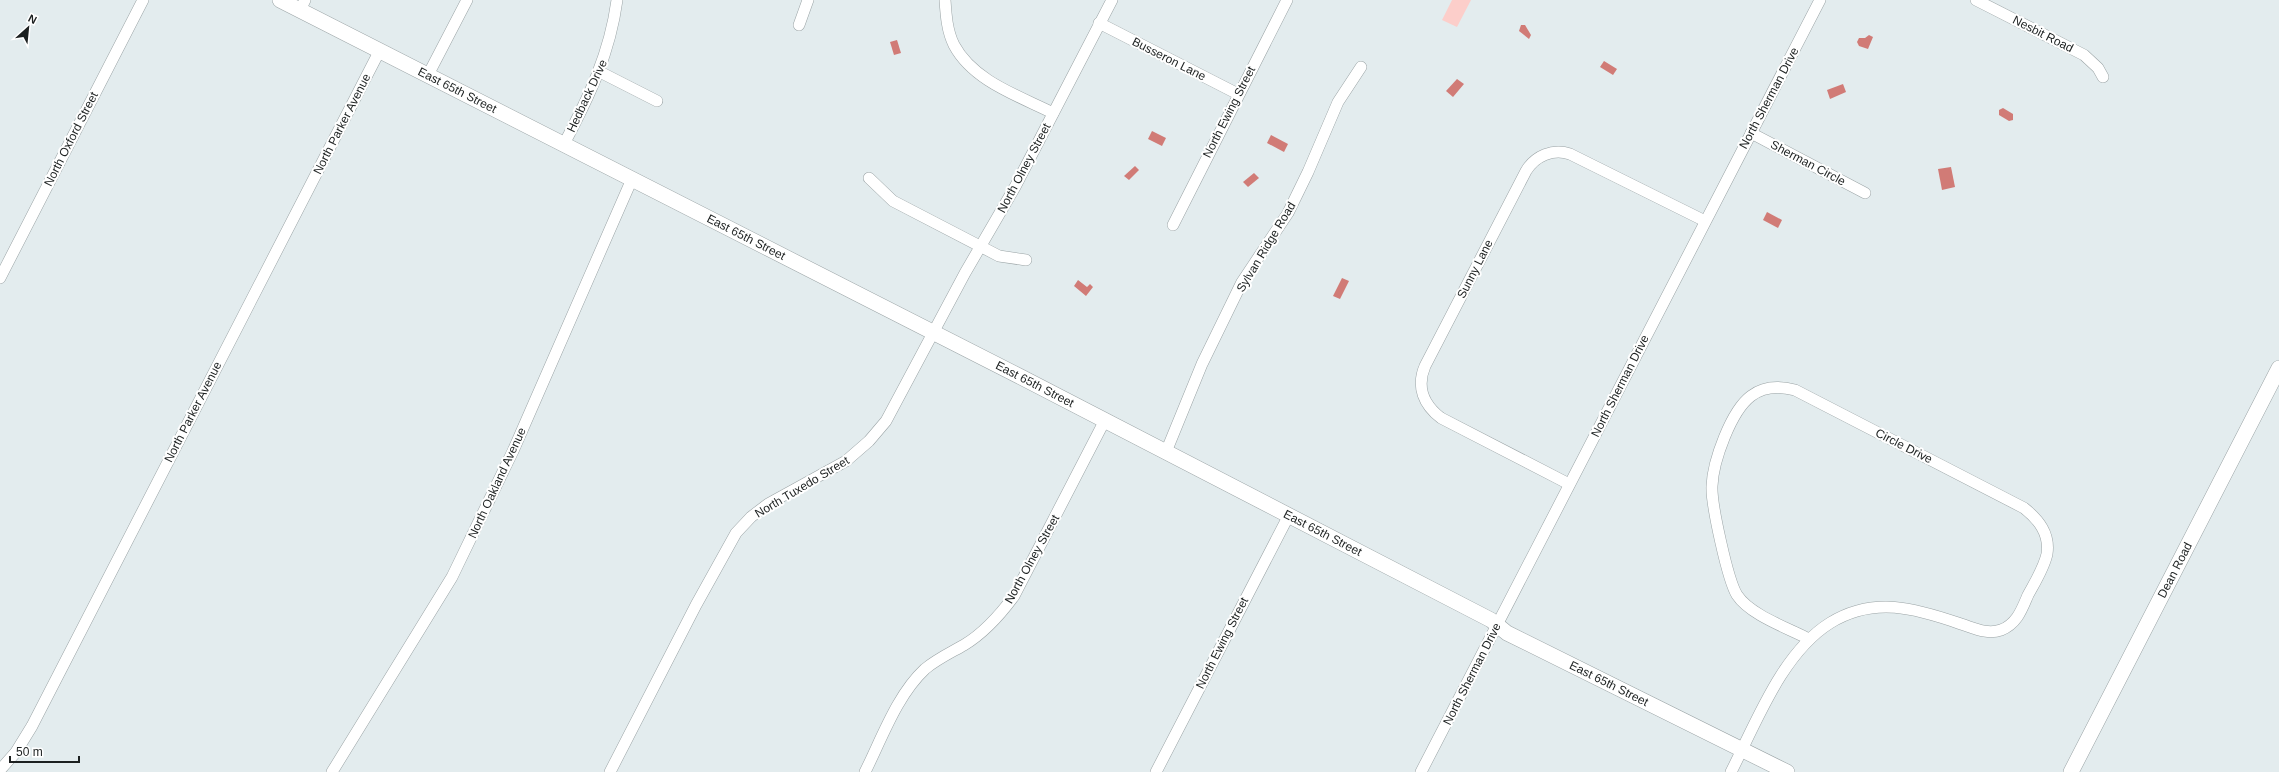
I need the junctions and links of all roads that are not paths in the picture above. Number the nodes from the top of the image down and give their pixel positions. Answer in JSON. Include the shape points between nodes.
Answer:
{"nodes":[{"id":1,"x":143,"y":0,"type":"edge"},
{"id":2,"x":280,"y":0,"type":"edge"},
{"id":3,"x":467,"y":0,"type":"edge"},
{"id":4,"x":617,"y":0,"type":"edge"},
{"id":5,"x":808,"y":0,"type":"edge"},
{"id":6,"x":945,"y":0,"type":"edge"},
{"id":7,"x":1112,"y":0,"type":"edge"},
{"id":8,"x":1287,"y":0,"type":"edge"},
{"id":9,"x":1820,"y":0,"type":"edge"},
{"id":10,"x":1976,"y":0,"type":"edge"},
{"id":11,"x":303,"y":5,"type":"edge"},
{"id":12,"x":1100,"y":23,"type":"junction"},
{"id":13,"x":800,"y":25,"type":"dead end"},
{"id":14,"x":380,"y":50,"type":"junction"},
{"id":15,"x":1361,"y":67,"type":"dead end"},
{"id":16,"x":600,"y":72,"type":"junction"},
{"id":17,"x":428,"y":75,"type":"junction"},
{"id":18,"x":2103,"y":77,"type":"dead end"},
{"id":19,"x":1238,"y":94,"type":"junction"},
{"id":20,"x":657,"y":101,"type":"dead end"},
{"id":21,"x":1053,"y":113,"type":"junction"},
{"id":22,"x":1751,"y":133,"type":"junction"},
{"id":23,"x":564,"y":144,"type":"junction"},
{"id":24,"x":869,"y":178,"type":"dead end"},
{"id":25,"x":632,"y":179,"type":"junction"},
{"id":26,"x":1865,"y":193,"type":"dead end"},
{"id":27,"x":1705,"y":221,"type":"junction"},
{"id":28,"x":1173,"y":225,"type":"dead end"},
{"id":29,"x":981,"y":246,"type":"junction"},
{"id":30,"x":1026,"y":260,"type":"dead end"},
{"id":31,"x":0,"y":278,"type":"edge"},
{"id":32,"x":933,"y":333,"type":"junction"},
{"id":33,"x":2279,"y":368,"type":"edge"},
{"id":34,"x":1105,"y":420,"type":"junction"},
{"id":35,"x":1166,"y":452,"type":"junction"},
{"id":36,"x":1570,"y":484,"type":"junction"},
{"id":37,"x":1289,"y":515,"type":"junction"},
{"id":38,"x":1497,"y":625,"type":"junction"},
{"id":39,"x":1809,"y":639,"type":"junction"},
{"id":40,"x":1743,"y":749,"type":"junction"},
{"id":41,"x":0,"y":770,"type":"edge"},
{"id":42,"x":332,"y":772,"type":"edge"},
{"id":43,"x":610,"y":772,"type":"edge"},
{"id":44,"x":865,"y":772,"type":"edge"},
{"id":45,"x":1156,"y":772,"type":"edge"},
{"id":46,"x":1421,"y":772,"type":"edge"},
{"id":47,"x":1731,"y":772,"type":"edge"},
{"id":48,"x":1787,"y":772,"type":"edge"},
{"id":49,"x":2071,"y":772,"type":"edge"}],
"edges":[{"from":1,"to":31,"type":"street","name":"North Oxford Street"},
{"from":2,"to":11,"type":"street","name":"East 65th Street"},
{"from":3,"to":17,"type":"street"},
{"from":4,"to":16,"type":"street","name":"Hedback Drive"},
{"from":5,"to":13,"type":"street"},
{"from":6,"to":21,"type":"street","via":[[950,33],[965,60],[985,78]]},
{"from":7,"to":12,"type":"street","name":"North Olney Street"},
{"from":8,"to":19,"type":"street","name":"North Ewing Street"},
{"from":9,"to":22,"type":"street","name":"North Sherman Drive"},
{"from":10,"to":18,"type":"street","name":"Nesbit Road","via":[[2085,56],[2098,68]]},
{"from":11,"to":14,"type":"street","name":"East 65th Street"},
{"from":12,"to":19,"type":"street","name":"Busseron Lane"},
{"from":12,"to":21,"type":"street","name":"North Olney Street"},
{"from":14,"to":17,"type":"street","name":"East 65th Street"},
{"from":14,"to":41,"type":"street","name":"North Parker Avenue","via":[[32,726]]},
{"from":15,"to":35,"type":"street","name":"Sylvan Ridge Road","via":[[1338,102],[1288,213],[1242,282],[1202,364]]},
{"from":16,"to":20,"type":"street"},
{"from":16,"to":23,"type":"street","name":"Hedback Drive"},
{"from":17,"to":23,"type":"street","name":"East 65th Street"},
{"from":19,"to":28,"type":"street","name":"North Ewing Street"},
{"from":21,"to":29,"type":"street","name":"North Olney Street"},
{"from":22,"to":26,"type":"street","name":"Sherman Circle"},
{"from":22,"to":27,"type":"street","name":"North Sherman Drive"},
{"from":23,"to":25,"type":"street","name":"East 65th Street"},
{"from":24,"to":29,"type":"street","via":[[893,201]]},
{"from":25,"to":32,"type":"street","name":"East 65th Street"},
{"from":25,"to":42,"type":"street","name":"North Oakland Avenue","via":[[513,451],[452,577]]},
{"from":27,"to":36,"type":"street","name":"North Sherman Drive"},
{"from":27,"to":36,"type":"street","name":"Sunny Lane","via":[[1570,154],[1553,152],[1541,156],[1526,171],[1432,352],[1423,371],[1421,383],[1422,396],[1431,410],[1441,418]]},
{"from":29,"to":30,"type":"street","via":[[1003,257]]},
{"from":29,"to":32,"type":"street","name":"North Olney Street"},
{"from":32,"to":34,"type":"street","name":"East 65th Street"},
{"from":32,"to":43,"type":"street","name":"North Tuxedo Street","via":[[888,417],[869,441],[839,466],[761,509],[733,536]]},
{"from":33,"to":49,"type":"street","name":"Dean Road"},
{"from":34,"to":35,"type":"street","name":"East 65th Street"},
{"from":34,"to":44,"type":"street","name":"North Olney Street","via":[[1014,596],[979,634],[939,658],[917,678],[902,700]]},
{"from":35,"to":37,"type":"street","name":"East 65th Street"},
{"from":36,"to":38,"type":"street","name":"North Sherman Drive"},
{"from":37,"to":38,"type":"street","name":"East 65th Street"},
{"from":37,"to":45,"type":"street","name":"North Ewing Street"},
{"from":38,"to":40,"type":"street","name":"East 65th Street","via":[[1507,633]]},
{"from":38,"to":46,"type":"street","name":"North Sherman Drive"},
{"from":39,"to":39,"type":"street","name":"Circle Drive","via":[[1751,609],[1738,596],[1714,510],[1713,474],[1721,444],[1744,403],[1751,396],[1776,386],[1795,390],[2024,508],[2037,519],[2046,538],[2045,559],[2017,618],[2005,628],[1984,632],[1920,610],[1882,607],[1841,618]]},
{"from":39,"to":40,"type":"street","via":[[1789,662]]},
{"from":40,"to":47,"type":"street"},
{"from":40,"to":48,"type":"street","name":"East 65th Street"}]}
